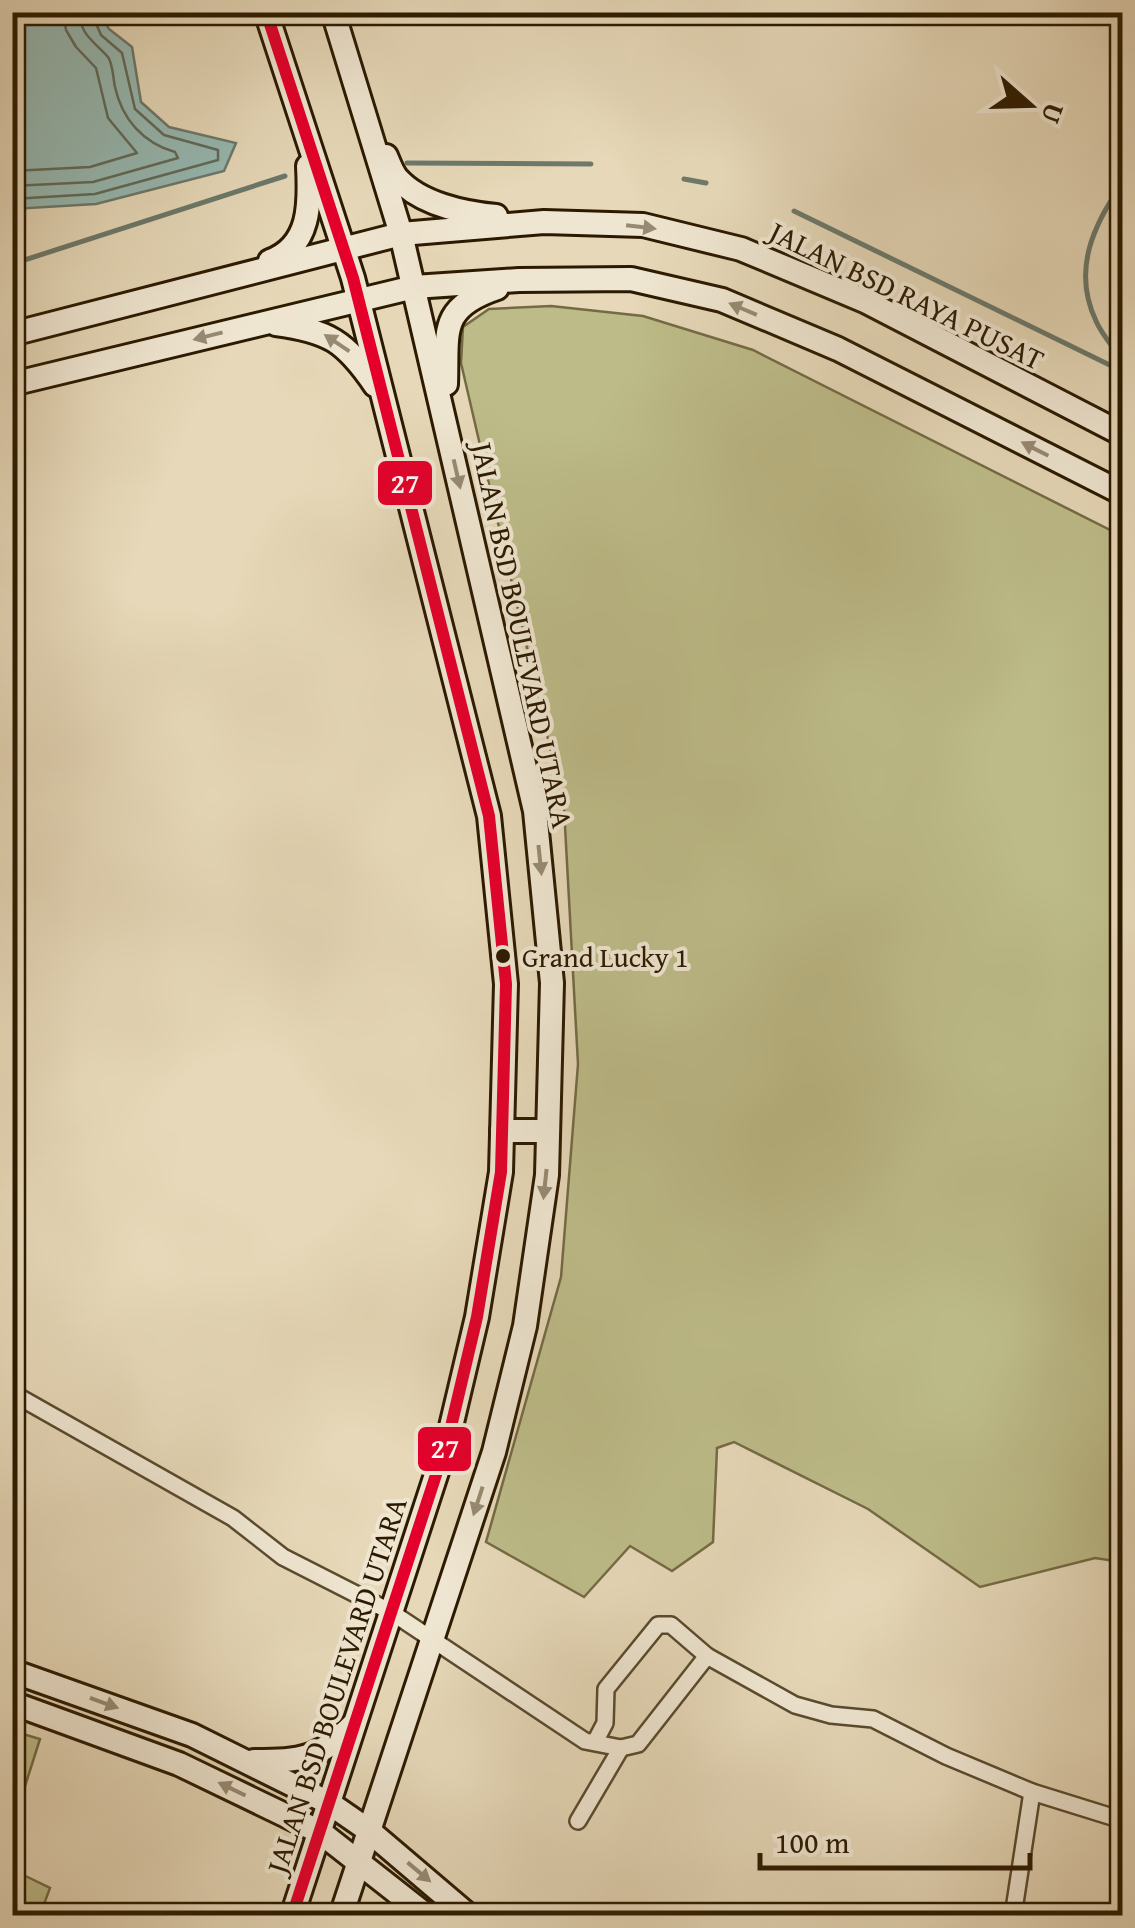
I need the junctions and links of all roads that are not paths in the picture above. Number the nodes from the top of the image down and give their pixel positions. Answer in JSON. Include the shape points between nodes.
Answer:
{"nodes":[{"id":1,"x":266,"y":12,"type":"edge"},
{"id":2,"x":333,"y":12,"type":"edge"},
{"id":3,"x":363,"y":114,"type":"junction"},
{"id":4,"x":307,"y":135,"type":"junction"},
{"id":5,"x":544,"y":222,"type":"junction"},
{"id":6,"x":401,"y":234,"type":"junction"},
{"id":7,"x":344,"y":248,"type":"junction"},
{"id":8,"x":519,"y":280,"type":"junction"},
{"id":9,"x":210,"y":283,"type":"junction"},
{"id":10,"x":414,"y":287,"type":"junction"},
{"id":11,"x":358,"y":300,"type":"junction"},
{"id":12,"x":264,"y":322,"type":"junction"},
{"id":13,"x":12,"y":334,"type":"edge"},
{"id":14,"x":12,"y":384,"type":"edge"},
{"id":15,"x":385,"y":400,"type":"junction"},
{"id":16,"x":444,"y":418,"type":"junction"},
{"id":17,"x":1122,"y":434,"type":"edge"},
{"id":18,"x":1122,"y":493,"type":"edge"},
{"id":19,"x":502,"y":1131,"type":"junction"},
{"id":20,"x":548,"y":1131,"type":"junction"},
{"id":21,"x":12,"y":1393,"type":"edge"},
{"id":22,"x":391,"y":1612,"type":"junction"},
{"id":23,"x":433,"y":1638,"type":"junction"},
{"id":24,"x":707,"y":1656,"type":"junction"},
{"id":25,"x":12,"y":1670,"type":"edge"},
{"id":26,"x":12,"y":1703,"type":"edge"},
{"id":27,"x":355,"y":1724,"type":"junction"},
{"id":28,"x":596,"y":1742,"type":"junction"},
{"id":29,"x":621,"y":1748,"type":"junction"},
{"id":30,"x":245,"y":1762,"type":"junction"},
{"id":31,"x":1032,"y":1792,"type":"junction"},
{"id":32,"x":329,"y":1802,"type":"junction"},
{"id":33,"x":1122,"y":1820,"type":"edge"},
{"id":34,"x":578,"y":1821,"type":"dead end"},
{"id":35,"x":368,"y":1830,"type":"junction"},
{"id":36,"x":320,"y":1832,"type":"junction"},
{"id":37,"x":357,"y":1861,"type":"junction"},
{"id":38,"x":292,"y":1916,"type":"edge"},
{"id":39,"x":341,"y":1916,"type":"edge"},
{"id":40,"x":427,"y":1916,"type":"edge"},
{"id":41,"x":470,"y":1916,"type":"edge"},
{"id":42,"x":1013,"y":1916,"type":"edge"}],
"edges":[{"from":1,"to":4,"type":"main road","name":"JALAN BSD BOULEVARD UTARA"},
{"from":2,"to":3,"type":"main road","name":"JALAN BSD BOULEVARD UTARA"},
{"from":3,"to":5,"type":"main road","via":[[398,179],[424,196],[456,212]]},
{"from":3,"to":6,"type":"main road","name":"JALAN BSD BOULEVARD UTARA"},
{"from":4,"to":7,"type":"main road","name":"JALAN BSD BOULEVARD UTARA"},
{"from":4,"to":9,"type":"main road","via":[[310,211],[301,234],[284,256]]},
{"from":5,"to":6,"type":"main road","name":"JALAN BSD RAYA PUSAT"},
{"from":5,"to":17,"type":"main road","name":"JALAN BSD RAYA PUSAT","one_way":true,"via":[[644,225],[741,249],[865,301]]},
{"from":6,"to":7,"type":"main road","name":"JALAN BSD RAYA PUSAT"},
{"from":6,"to":10,"type":"main road","name":"JALAN BSD BOULEVARD UTARA"},
{"from":7,"to":9,"type":"main road","name":"JALAN BSD RAYA PUSAT"},
{"from":7,"to":11,"type":"main road","name":"JALAN BSD BOULEVARD UTARA"},
{"from":8,"to":10,"type":"main road"},
{"from":8,"to":16,"type":"main road","via":[[464,302],[455,315],[446,334]]},
{"from":18,"to":8,"type":"main road","one_way":true,"via":[[838,349],[722,300],[632,279]]},
{"from":9,"to":13,"type":"main road","name":"JALAN BSD RAYA PUSAT"},
{"from":10,"to":11,"type":"main road"},
{"from":10,"to":16,"type":"main road","name":"JALAN BSD BOULEVARD UTARA"},
{"from":11,"to":12,"type":"main road"},
{"from":11,"to":15,"type":"main road","name":"JALAN BSD BOULEVARD UTARA"},
{"from":12,"to":14,"type":"main road","one_way":true},
{"from":15,"to":12,"type":"main road","one_way":true,"via":[[338,340]]},
{"from":15,"to":19,"type":"main road","name":"JALAN BSD BOULEVARD UTARA","via":[[489,816],[506,984]]},
{"from":16,"to":20,"type":"main road","name":"JALAN BSD BOULEVARD UTARA","one_way":true,"via":[[535,811],[552,983]]},
{"from":19,"to":20,"type":"main road"},
{"from":19,"to":22,"type":"main road","name":"JALAN BSD BOULEVARD UTARA","via":[[477,1317],[449,1435]]},
{"from":20,"to":23,"type":"main road","name":"JALAN BSD BOULEVARD UTARA","one_way":true,"via":[[526,1326],[494,1452]]},
{"from":21,"to":22,"type":"street","via":[[234,1518],[283,1557]]},
{"from":22,"to":23,"type":"street"},
{"from":22,"to":27,"type":"main road","name":"JALAN BSD BOULEVARD UTARA"},
{"from":23,"to":28,"type":"street","via":[[585,1741]]},
{"from":23,"to":35,"type":"main road","name":"JALAN BSD BOULEVARD UTARA"},
{"from":24,"to":28,"type":"street","via":[[671,1625],[658,1625],[606,1689],[605,1723]]},
{"from":24,"to":29,"type":"street","via":[[638,1744]]},
{"from":24,"to":31,"type":"street","via":[[795,1705],[884,1724]]},
{"from":25,"to":30,"type":"main road","one_way":true,"via":[[192,1735]]},
{"from":36,"to":26,"type":"main road","one_way":true,"via":[[180,1764]]},
{"from":27,"to":30,"type":"main road","via":[[312,1758]]},
{"from":27,"to":32,"type":"main road","name":"JALAN BSD BOULEVARD UTARA"},
{"from":28,"to":29,"type":"street"},
{"from":29,"to":34,"type":"street"},
{"from":30,"to":32,"type":"main road"},
{"from":31,"to":33,"type":"street"},
{"from":31,"to":42,"type":"street"},
{"from":32,"to":35,"type":"main road"},
{"from":32,"to":36,"type":"main road","name":"JALAN BSD BOULEVARD UTARA"},
{"from":35,"to":37,"type":"main road","name":"JALAN BSD BOULEVARD UTARA"},
{"from":35,"to":41,"type":"main road","one_way":true},
{"from":36,"to":37,"type":"main road"},
{"from":36,"to":38,"type":"main road","name":"JALAN BSD BOULEVARD UTARA"},
{"from":37,"to":39,"type":"main road","name":"JALAN BSD BOULEVARD UTARA"},
{"from":37,"to":40,"type":"main road"}]}
